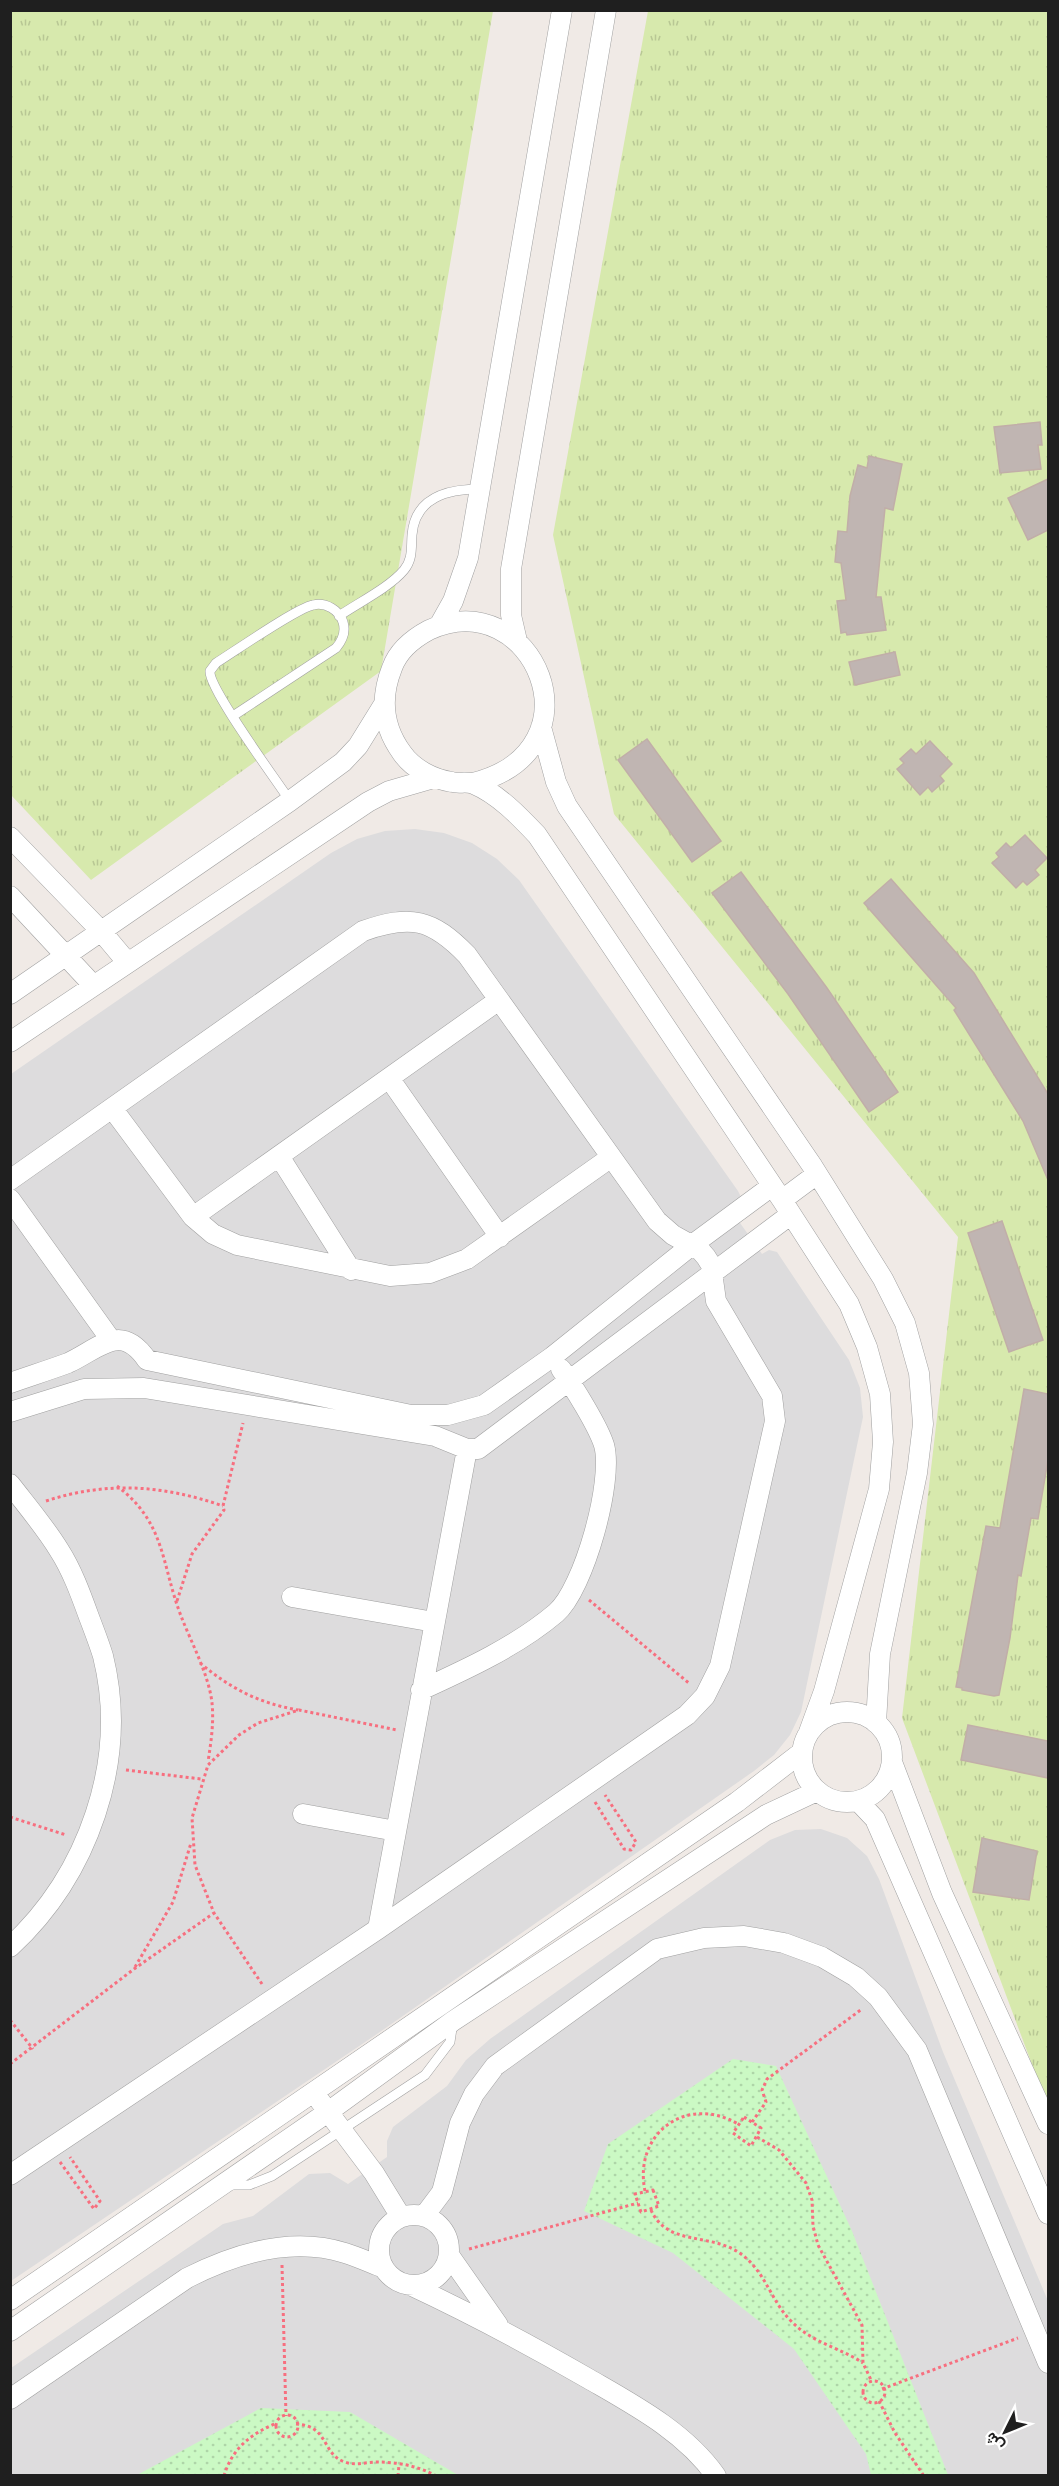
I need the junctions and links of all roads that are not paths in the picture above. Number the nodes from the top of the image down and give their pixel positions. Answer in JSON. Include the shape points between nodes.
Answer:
{"nodes":[{"id":1,"x":562,"y":10,"type":"edge"},
{"id":2,"x":606,"y":10,"type":"edge"},
{"id":3,"x":480,"y":489,"type":"junction"},
{"id":4,"x":339,"y":616,"type":"junction"},
{"id":5,"x":439,"y":626,"type":"junction"},
{"id":6,"x":517,"y":641,"type":"junction"},
{"id":7,"x":384,"y":704,"type":"junction"},
{"id":8,"x":233,"y":716,"type":"junction"},
{"id":9,"x":541,"y":727,"type":"junction"},
{"id":10,"x":434,"y":778,"type":"junction"},
{"id":11,"x":472,"y":783,"type":"junction"},
{"id":12,"x":291,"y":801,"type":"junction"},
{"id":13,"x":10,"y":837,"type":"edge"},
{"id":14,"x":10,"y":896,"type":"edge"},
{"id":15,"x":102,"y":931,"type":"junction"},
{"id":16,"x":66,"y":956,"type":"junction"},
{"id":17,"x":127,"y":962,"type":"junction"},
{"id":18,"x":93,"y":985,"type":"junction"},
{"id":19,"x":10,"y":994,"type":"edge"},
{"id":20,"x":499,"y":1000,"type":"junction"},
{"id":21,"x":10,"y":1042,"type":"edge"},
{"id":22,"x":390,"y":1078,"type":"junction"},
{"id":23,"x":112,"y":1108,"type":"junction"},
{"id":24,"x":279,"y":1156,"type":"junction"},
{"id":25,"x":610,"y":1158,"type":"junction"},
{"id":26,"x":817,"y":1174,"type":"junction"},
{"id":27,"x":10,"y":1180,"type":"edge"},
{"id":28,"x":10,"y":1199,"type":"edge"},
{"id":29,"x":781,"y":1200,"type":"junction"},
{"id":30,"x":193,"y":1217,"type":"junction"},
{"id":31,"x":500,"y":1237,"type":"junction"},
{"id":32,"x":692,"y":1245,"type":"junction"},
{"id":33,"x":351,"y":1270,"type":"junction"},
{"id":34,"x":712,"y":1274,"type":"junction"},
{"id":35,"x":111,"y":1340,"type":"junction"},
{"id":36,"x":552,"y":1357,"type":"junction"},
{"id":37,"x":147,"y":1360,"type":"junction"},
{"id":38,"x":568,"y":1380,"type":"junction"},
{"id":39,"x":10,"y":1383,"type":"edge"},
{"id":40,"x":144,"y":1388,"type":"junction"},
{"id":41,"x":484,"y":1405,"type":"junction"},
{"id":42,"x":10,"y":1412,"type":"edge"},
{"id":43,"x":503,"y":1428,"type":"junction"},
{"id":44,"x":467,"y":1449,"type":"junction"},
{"id":45,"x":10,"y":1484,"type":"edge"},
{"id":46,"x":292,"y":1597,"type":"dead end"},
{"id":47,"x":434,"y":1622,"type":"junction"},
{"id":48,"x":421,"y":1690,"type":"junction"},
{"id":49,"x":876,"y":1723,"type":"junction"},
{"id":50,"x":809,"y":1732,"type":"junction"},
{"id":51,"x":802,"y":1752,"type":"junction"},
{"id":52,"x":892,"y":1762,"type":"junction"},
{"id":53,"x":817,"y":1791,"type":"junction"},
{"id":54,"x":858,"y":1801,"type":"junction"},
{"id":55,"x":303,"y":1814,"type":"dead end"},
{"id":56,"x":396,"y":1831,"type":"junction"},
{"id":57,"x":378,"y":1929,"type":"junction"},
{"id":58,"x":10,"y":1947,"type":"edge"},
{"id":59,"x":453,"y":2021,"type":"junction"},
{"id":60,"x":315,"y":2092,"type":"junction"},
{"id":61,"x":328,"y":2112,"type":"junction"},
{"id":62,"x":1048,"y":2124,"type":"edge"},
{"id":63,"x":343,"y":2130,"type":"junction"},
{"id":64,"x":10,"y":2175,"type":"edge"},
{"id":65,"x":221,"y":2184,"type":"junction"},
{"id":66,"x":1048,"y":2214,"type":"edge"},
{"id":67,"x":424,"y":2216,"type":"junction"},
{"id":68,"x":401,"y":2217,"type":"junction"},
{"id":69,"x":450,"y":2251,"type":"junction"},
{"id":70,"x":384,"y":2268,"type":"junction"},
{"id":71,"x":410,"y":2285,"type":"junction"},
{"id":72,"x":10,"y":2300,"type":"edge"},
{"id":73,"x":500,"y":2327,"type":"junction"},
{"id":74,"x":10,"y":2331,"type":"edge"},
{"id":75,"x":1048,"y":2363,"type":"edge"},
{"id":76,"x":10,"y":2399,"type":"edge"},
{"id":77,"x":716,"y":2475,"type":"edge"}],
"edges":[{"from":1,"to":3,"type":"street"},
{"from":2,"to":6,"type":"street","via":[[511,569],[511,615]]},
{"from":3,"to":4,"type":"lane","via":[[456,489],[428,502],[416,518],[412,555],[405,569]]},
{"from":3,"to":5,"type":"street","via":[[462,580]]},
{"from":4,"to":8,"type":"lane","via":[[344,627],[336,648]]},
{"from":4,"to":8,"type":"lane","via":[[327,605],[307,606],[212,666],[211,682]]},
{"from":5,"to":6,"type":"street","via":[[480,623]]},
{"from":5,"to":7,"type":"street","via":[[420,634],[393,664]]},
{"from":6,"to":9,"type":"street","via":[[542,680],[545,704]]},
{"from":7,"to":10,"type":"street","via":[[386,723],[404,756]]},
{"from":7,"to":12,"type":"street","via":[[358,746],[343,762]]},
{"from":8,"to":12,"type":"lane"},
{"from":9,"to":11,"type":"street","via":[[531,748],[515,766]]},
{"from":9,"to":26,"type":"street","via":[[567,807]]},
{"from":10,"to":11,"type":"street"},
{"from":10,"to":17,"type":"street","via":[[389,791],[368,802]]},
{"from":11,"to":29,"type":"street","via":[[520,816],[537,835]]},
{"from":12,"to":15,"type":"street"},
{"from":13,"to":15,"type":"street"},
{"from":14,"to":16,"type":"street"},
{"from":15,"to":16,"type":"street"},
{"from":15,"to":17,"type":"street"},
{"from":16,"to":18,"type":"street"},
{"from":16,"to":19,"type":"street"},
{"from":17,"to":18,"type":"street"},
{"from":18,"to":21,"type":"street"},
{"from":20,"to":22,"type":"street"},
{"from":20,"to":23,"type":"street","via":[[447,934],[420,922],[391,921],[363,931]]},
{"from":20,"to":25,"type":"street"},
{"from":22,"to":24,"type":"street"},
{"from":22,"to":31,"type":"street"},
{"from":23,"to":27,"type":"street"},
{"from":23,"to":30,"type":"street"},
{"from":24,"to":30,"type":"street"},
{"from":24,"to":33,"type":"street"},
{"from":25,"to":31,"type":"street"},
{"from":25,"to":32,"type":"street","via":[[657,1221]]},
{"from":26,"to":29,"type":"street"},
{"from":26,"to":49,"type":"street","via":[[883,1279],[905,1323],[920,1372],[923,1424],[918,1473],[880,1654]]},
{"from":28,"to":35,"type":"street"},
{"from":29,"to":32,"type":"street"},
{"from":29,"to":34,"type":"street"},
{"from":29,"to":50,"type":"street","via":[[849,1304],[867,1347],[880,1394],[884,1442],[879,1489],[867,1536]]},
{"from":30,"to":33,"type":"street","via":[[213,1234],[237,1245]]},
{"from":31,"to":33,"type":"street","via":[[467,1259],[430,1273],[390,1276]]},
{"from":32,"to":34,"type":"street","via":[[706,1257]]},
{"from":32,"to":36,"type":"street"},
{"from":34,"to":38,"type":"street"},
{"from":34,"to":57,"type":"street","via":[[716,1301],[772,1396],[776,1421],[720,1666],[705,1696],[687,1715]]},
{"from":35,"to":37,"type":"street","via":[[133,1344]]},
{"from":35,"to":39,"type":"street","via":[[69,1362]]},
{"from":36,"to":38,"type":"street"},
{"from":36,"to":41,"type":"street"},
{"from":37,"to":40,"type":"street"},
{"from":37,"to":41,"type":"street","via":[[411,1414],[448,1416]]},
{"from":38,"to":43,"type":"street"},
{"from":38,"to":48,"type":"street","via":[[604,1445],[607,1475],[589,1550],[574,1587],[558,1612],[478,1665]]},
{"from":40,"to":42,"type":"street","via":[[84,1389]]},
{"from":40,"to":44,"type":"street","via":[[435,1436]]},
{"from":41,"to":43,"type":"street"},
{"from":43,"to":44,"type":"street","via":[[486,1445]]},
{"from":44,"to":47,"type":"street"},
{"from":45,"to":58,"type":"street","via":[[60,1551],[84,1602],[103,1657],[110,1712],[99,1805],[86,1842],[52,1903]]},
{"from":46,"to":47,"type":"street"},
{"from":47,"to":48,"type":"street"},
{"from":48,"to":56,"type":"street"},
{"from":49,"to":50,"type":"street","via":[[846,1711],[825,1717]]},
{"from":49,"to":52,"type":"street","via":[[889,1740]]},
{"from":50,"to":51,"type":"street"},
{"from":51,"to":53,"type":"street","via":[[805,1773]]},
{"from":51,"to":60,"type":"street","via":[[755,1790]]},
{"from":52,"to":54,"type":"street","via":[[884,1782]]},
{"from":52,"to":62,"type":"street","via":[[942,1893]]},
{"from":53,"to":54,"type":"street","via":[[837,1801]]},
{"from":53,"to":59,"type":"street","via":[[766,1815]]},
{"from":54,"to":66,"type":"street","via":[[875,1819]]},
{"from":55,"to":56,"type":"street"},
{"from":56,"to":57,"type":"street"},
{"from":57,"to":64,"type":"street"},
{"from":59,"to":61,"type":"street"},
{"from":59,"to":63,"type":"lane","via":[[450,2042],[425,2075]]},
{"from":60,"to":61,"type":"street"},
{"from":60,"to":72,"type":"street"},
{"from":61,"to":63,"type":"street"},
{"from":61,"to":65,"type":"street"},
{"from":63,"to":65,"type":"lane","via":[[261,2182],[237,2187]]},
{"from":63,"to":68,"type":"street"},
{"from":65,"to":74,"type":"street"},
{"from":67,"to":68,"type":"street"},
{"from":67,"to":69,"type":"street","via":[[442,2227]]},
{"from":67,"to":75,"type":"street","via":[[442,2192],[460,2123],[474,2094],[495,2066],[657,1949],[704,1938],[744,1936],[784,1943],[822,1957],[856,1977],[878,1997],[917,2050]]},
{"from":68,"to":70,"type":"street","via":[[382,2235],[379,2252]]},
{"from":69,"to":71,"type":"street","via":[[446,2266],[432,2281]]},
{"from":69,"to":73,"type":"street"},
{"from":70,"to":71,"type":"street","via":[[400,2283]]},
{"from":70,"to":76,"type":"street","via":[[343,2252],[313,2248],[249,2253],[217,2263],[187,2278]]},
{"from":71,"to":73,"type":"street"},
{"from":73,"to":77,"type":"street","via":[[645,2411],[680,2438]]}]}
